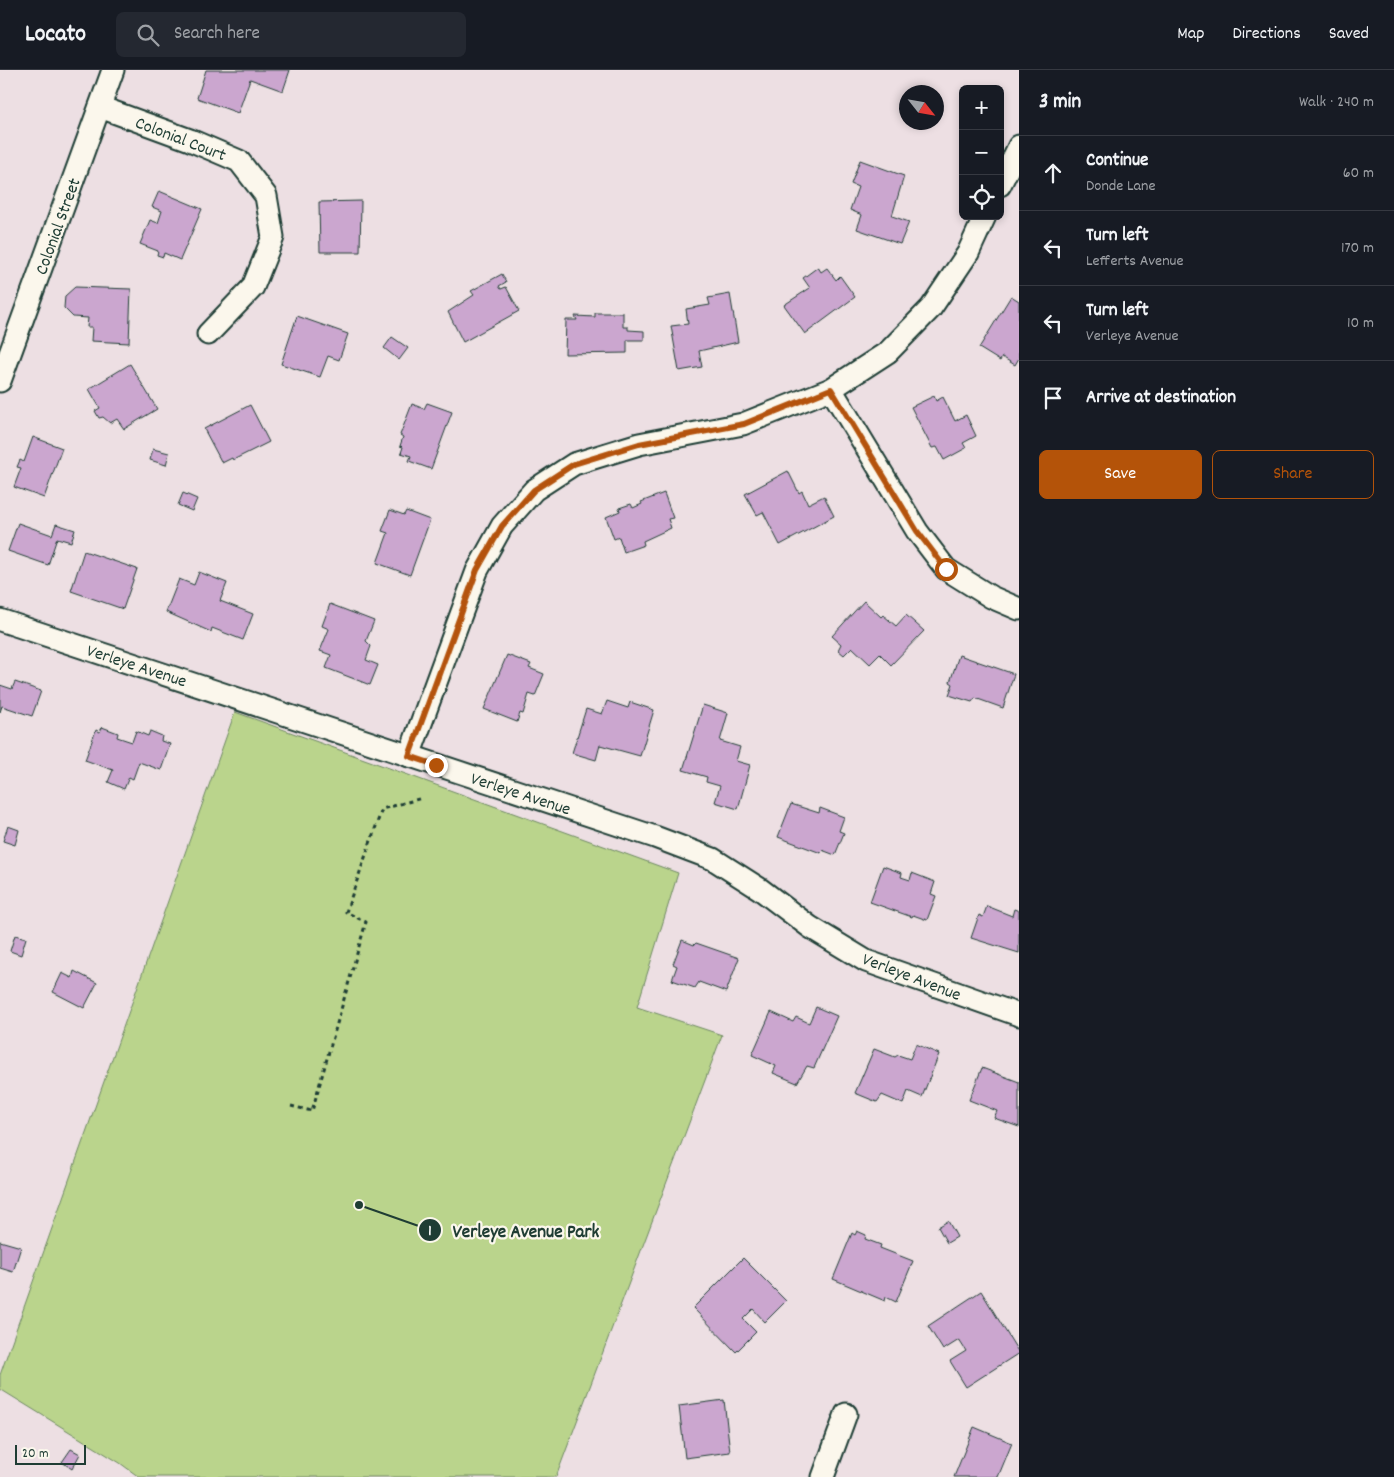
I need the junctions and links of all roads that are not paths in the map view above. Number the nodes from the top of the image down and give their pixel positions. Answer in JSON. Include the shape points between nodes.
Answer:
{"nodes":[{"id":1,"x":113,"y":70,"type":"edge"},
{"id":2,"x":100,"y":107,"type":"junction"},
{"id":3,"x":1019,"y":146,"type":"edge"},
{"id":4,"x":1004,"y":177,"type":"edge"},
{"id":5,"x":983,"y":220,"type":"edge"},
{"id":6,"x":208,"y":334,"type":"dead end"},
{"id":7,"x":0,"y":381,"type":"edge"},
{"id":8,"x":831,"y":389,"type":"junction"},
{"id":9,"x":1019,"y":609,"type":"edge"},
{"id":10,"x":0,"y":620,"type":"edge"},
{"id":11,"x":409,"y":756,"type":"junction"},
{"id":12,"x":1019,"y":1015,"type":"edge"},
{"id":13,"x":846,"y":1414,"type":"dead end"},
{"id":14,"x":823,"y":1477,"type":"edge"}],
"edges":[{"from":1,"to":2,"type":"street","name":"Colonial Street"},
{"from":2,"to":6,"type":"street","name":"Colonial Court","via":[[239,161],[266,196],[273,237],[253,287]]},
{"from":2,"to":7,"type":"street","name":"Colonial Street"},
{"from":3,"to":4,"type":"street"},
{"from":5,"to":8,"type":"street","via":[[968,253],[931,308],[888,352]]},
{"from":8,"to":9,"type":"street","via":[[917,531],[946,569],[991,598]]},
{"from":8,"to":11,"type":"street","via":[[744,424],[639,444],[574,464],[534,490],[502,526],[477,570]]},
{"from":10,"to":11,"type":"street","name":"Verleye Avenue"},
{"from":11,"to":12,"type":"street","name":"Verleye Avenue","via":[[714,859],[810,927],[866,961]]},
{"from":13,"to":14,"type":"street"}]}
